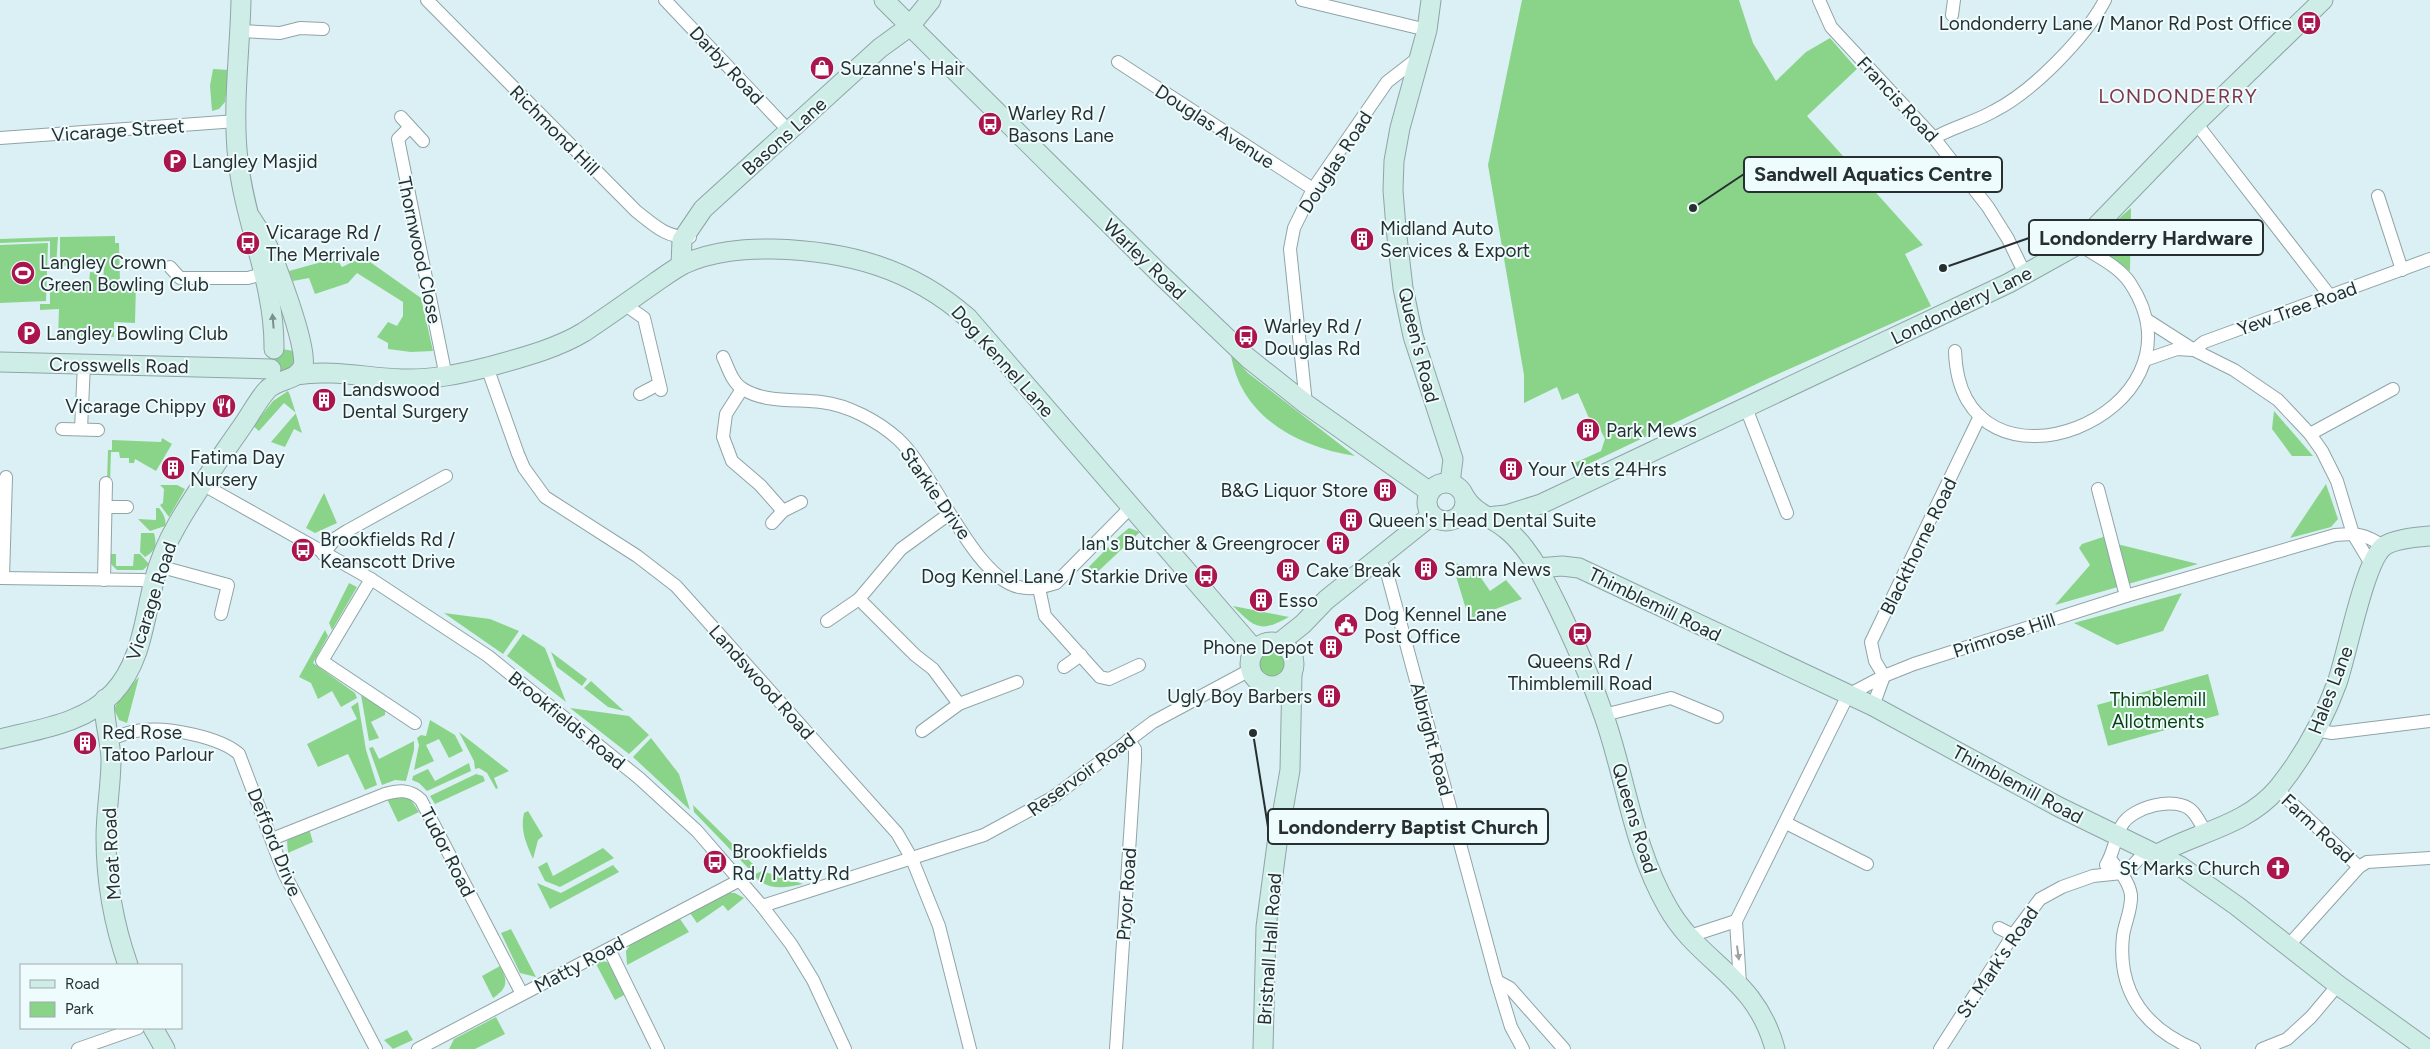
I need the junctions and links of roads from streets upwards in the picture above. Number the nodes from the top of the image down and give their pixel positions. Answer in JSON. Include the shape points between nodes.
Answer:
{"nodes":[{"id":1,"x":242,"y":0,"type":"edge"},
{"id":2,"x":427,"y":0,"type":"edge"},
{"id":3,"x":665,"y":0,"type":"edge"},
{"id":4,"x":884,"y":0,"type":"edge"},
{"id":5,"x":925,"y":0,"type":"edge"},
{"id":6,"x":931,"y":0,"type":"edge"},
{"id":7,"x":1302,"y":0,"type":"edge"},
{"id":8,"x":1431,"y":0,"type":"edge"},
{"id":9,"x":1819,"y":0,"type":"edge"},
{"id":10,"x":1954,"y":0,"type":"edge"},
{"id":11,"x":2105,"y":0,"type":"edge"},
{"id":12,"x":2323,"y":0,"type":"edge"},
{"id":13,"x":1952,"y":15,"type":"dead end"},
{"id":14,"x":905,"y":22,"type":"junction"},
{"id":15,"x":323,"y":29,"type":"dead end"},
{"id":16,"x":1427,"y":30,"type":"junction"},
{"id":17,"x":240,"y":31,"type":"junction"},
{"id":18,"x":1418,"y":58,"type":"junction"},
{"id":19,"x":1118,"y":62,"type":"dead end"},
{"id":20,"x":237,"y":121,"type":"junction"},
{"id":21,"x":2196,"y":123,"type":"junction"},
{"id":22,"x":789,"y":131,"type":"junction"},
{"id":23,"x":0,"y":138,"type":"edge"},
{"id":24,"x":1934,"y":138,"type":"junction"},
{"id":25,"x":423,"y":141,"type":"dead end"},
{"id":26,"x":1313,"y":189,"type":"junction"},
{"id":27,"x":2378,"y":196,"type":"dead end"},
{"id":28,"x":691,"y":233,"type":"junction"},
{"id":29,"x":2079,"y":244,"type":"junction"},
{"id":30,"x":703,"y":257,"type":"junction"},
{"id":31,"x":2430,"y":260,"type":"edge"},
{"id":32,"x":681,"y":265,"type":"junction"},
{"id":33,"x":170,"y":267,"type":"dead end"},
{"id":34,"x":2402,"y":270,"type":"junction"},
{"id":35,"x":270,"y":272,"type":"junction"},
{"id":36,"x":2025,"y":274,"type":"junction"},
{"id":37,"x":2330,"y":296,"type":"junction"},
{"id":38,"x":624,"y":304,"type":"junction"},
{"id":39,"x":2147,"y":320,"type":"junction"},
{"id":40,"x":2194,"y":350,"type":"junction"},
{"id":41,"x":1955,"y":351,"type":"dead end"},
{"id":42,"x":302,"y":353,"type":"junction"},
{"id":43,"x":723,"y":357,"type":"dead end"},
{"id":44,"x":2145,"y":360,"type":"junction"},
{"id":45,"x":0,"y":362,"type":"edge"},
{"id":46,"x":84,"y":364,"type":"junction"},
{"id":47,"x":279,"y":365,"type":"junction"},
{"id":48,"x":487,"y":367,"type":"junction"},
{"id":49,"x":359,"y":376,"type":"junction"},
{"id":50,"x":446,"y":377,"type":"junction"},
{"id":51,"x":742,"y":389,"type":"junction"},
{"id":52,"x":2393,"y":389,"type":"dead end"},
{"id":53,"x":640,"y":394,"type":"dead end"},
{"id":54,"x":1306,"y":404,"type":"junction"},
{"id":55,"x":1746,"y":408,"type":"junction"},
{"id":56,"x":1980,"y":416,"type":"junction"},
{"id":57,"x":62,"y":429,"type":"dead end"},
{"id":58,"x":81,"y":429,"type":"junction"},
{"id":59,"x":98,"y":430,"type":"dead end"},
{"id":60,"x":2310,"y":434,"type":"junction"},
{"id":61,"x":446,"y":476,"type":"dead end"},
{"id":62,"x":6,"y":477,"type":"dead end"},
{"id":63,"x":106,"y":483,"type":"dead end"},
{"id":64,"x":1450,"y":483,"type":"junction"},
{"id":65,"x":202,"y":484,"type":"junction"},
{"id":66,"x":2098,"y":489,"type":"dead end"},
{"id":67,"x":1430,"y":492,"type":"junction"},
{"id":68,"x":1465,"y":497,"type":"junction"},
{"id":69,"x":801,"y":502,"type":"dead end"},
{"id":70,"x":1541,"y":504,"type":"junction"},
{"id":71,"x":106,"y":507,"type":"junction"},
{"id":72,"x":127,"y":507,"type":"dead end"},
{"id":73,"x":1130,"y":508,"type":"junction"},
{"id":74,"x":783,"y":511,"type":"junction"},
{"id":75,"x":1786,"y":513,"type":"dead end"},
{"id":76,"x":949,"y":514,"type":"junction"},
{"id":77,"x":1432,"y":514,"type":"junction"},
{"id":78,"x":1487,"y":517,"type":"junction"},
{"id":79,"x":1457,"y":518,"type":"junction"},
{"id":80,"x":772,"y":523,"type":"dead end"},
{"id":81,"x":2353,"y":534,"type":"junction"},
{"id":82,"x":2430,"y":536,"type":"edge"},
{"id":83,"x":1516,"y":541,"type":"junction"},
{"id":84,"x":2383,"y":546,"type":"junction"},
{"id":85,"x":323,"y":554,"type":"junction"},
{"id":86,"x":1376,"y":557,"type":"junction"},
{"id":87,"x":2371,"y":564,"type":"junction"},
{"id":88,"x":1538,"y":568,"type":"junction"},
{"id":89,"x":1579,"y":568,"type":"junction"},
{"id":90,"x":156,"y":574,"type":"junction"},
{"id":91,"x":2,"y":578,"type":"edge"},
{"id":92,"x":104,"y":580,"type":"junction"},
{"id":93,"x":370,"y":580,"type":"junction"},
{"id":94,"x":1039,"y":588,"type":"junction"},
{"id":95,"x":1548,"y":588,"type":"junction"},
{"id":96,"x":2126,"y":596,"type":"junction"},
{"id":97,"x":859,"y":599,"type":"junction"},
{"id":98,"x":221,"y":614,"type":"dead end"},
{"id":99,"x":827,"y":621,"type":"dead end"},
{"id":100,"x":1303,"y":624,"type":"junction"},
{"id":101,"x":1279,"y":643,"type":"junction"},
{"id":102,"x":1255,"y":650,"type":"junction"},
{"id":103,"x":1081,"y":655,"type":"junction"},
{"id":104,"x":1140,"y":665,"type":"dead end"},
{"id":105,"x":1064,"y":667,"type":"dead end"},
{"id":106,"x":1250,"y":670,"type":"junction"},
{"id":107,"x":1293,"y":671,"type":"junction"},
{"id":108,"x":1884,"y":676,"type":"junction"},
{"id":109,"x":1017,"y":682,"type":"dead end"},
{"id":110,"x":1274,"y":687,"type":"junction"},
{"id":111,"x":1848,"y":695,"type":"junction"},
{"id":112,"x":100,"y":703,"type":"junction"},
{"id":113,"x":959,"y":704,"type":"junction"},
{"id":114,"x":1873,"y":706,"type":"junction"},
{"id":115,"x":1604,"y":715,"type":"junction"},
{"id":116,"x":79,"y":717,"type":"junction"},
{"id":117,"x":1717,"y":717,"type":"dead end"},
{"id":118,"x":2430,"y":721,"type":"edge"},
{"id":119,"x":416,"y":723,"type":"dead end"},
{"id":120,"x":1291,"y":730,"type":"junction"},
{"id":121,"x":2316,"y":730,"type":"junction"},
{"id":122,"x":922,"y":731,"type":"dead end"},
{"id":123,"x":0,"y":739,"type":"edge"},
{"id":124,"x":110,"y":740,"type":"junction"},
{"id":125,"x":1128,"y":740,"type":"junction"},
{"id":126,"x":2277,"y":789,"type":"junction"},
{"id":127,"x":1786,"y":823,"type":"junction"},
{"id":128,"x":2119,"y":835,"type":"junction"},
{"id":129,"x":2204,"y":835,"type":"junction"},
{"id":130,"x":272,"y":839,"type":"junction"},
{"id":131,"x":2152,"y":852,"type":"junction"},
{"id":132,"x":2430,"y":858,"type":"edge"},
{"id":133,"x":912,"y":859,"type":"junction"},
{"id":134,"x":2110,"y":859,"type":"junction"},
{"id":135,"x":1868,"y":864,"type":"dead end"},
{"id":136,"x":2180,"y":866,"type":"junction"},
{"id":137,"x":2359,"y":867,"type":"junction"},
{"id":138,"x":2122,"y":873,"type":"junction"},
{"id":139,"x":2092,"y":876,"type":"junction"},
{"id":140,"x":740,"y":880,"type":"junction"},
{"id":141,"x":762,"y":906,"type":"junction"},
{"id":142,"x":1736,"y":921,"type":"junction"},
{"id":143,"x":1999,"y":928,"type":"dead end"},
{"id":144,"x":2013,"y":935,"type":"junction"},
{"id":145,"x":1690,"y":936,"type":"junction"},
{"id":146,"x":2288,"y":946,"type":"junction"},
{"id":147,"x":609,"y":949,"type":"junction"},
{"id":148,"x":128,"y":964,"type":"edge"},
{"id":149,"x":1497,"y":981,"type":"junction"},
{"id":150,"x":1740,"y":984,"type":"junction"},
{"id":151,"x":2338,"y":985,"type":"junction"},
{"id":152,"x":522,"y":994,"type":"junction"},
{"id":153,"x":135,"y":1029,"type":"edge"},
{"id":154,"x":154,"y":1029,"type":"edge"},
{"id":155,"x":435,"y":1045,"type":"edge"},
{"id":156,"x":2173,"y":1045,"type":"edge"},
{"id":157,"x":78,"y":1049,"type":"edge"},
{"id":158,"x":165,"y":1049,"type":"edge"},
{"id":159,"x":376,"y":1049,"type":"edge"},
{"id":160,"x":418,"y":1049,"type":"edge"},
{"id":161,"x":658,"y":1049,"type":"edge"},
{"id":162,"x":845,"y":1049,"type":"edge"},
{"id":163,"x":970,"y":1049,"type":"edge"},
{"id":164,"x":1116,"y":1049,"type":"edge"},
{"id":165,"x":1263,"y":1049,"type":"edge"},
{"id":166,"x":1523,"y":1049,"type":"edge"},
{"id":167,"x":1564,"y":1049,"type":"edge"},
{"id":168,"x":1775,"y":1049,"type":"edge"},
{"id":169,"x":1940,"y":1049,"type":"edge"},
{"id":170,"x":2194,"y":1049,"type":"edge"},
{"id":171,"x":2262,"y":1049,"type":"edge"},
{"id":172,"x":2427,"y":1049,"type":"edge"}],
"edges":[{"from":1,"to":17,"type":"street","name":"Vicarage Road"},
{"from":2,"to":28,"type":"street","name":"Richmond Hill","via":[[636,211],[664,233],[676,238]]},
{"from":3,"to":22,"type":"street","name":"Darby Road"},
{"from":4,"to":14,"type":"street","name":"Warley Road"},
{"from":5,"to":14,"type":"street","name":"Basons Lane","via":[[912,6]]},
{"from":6,"to":14,"type":"street","name":"Basons Lane"},
{"from":7,"to":16,"type":"street"},
{"from":8,"to":16,"type":"street","name":"Queen's Road"},
{"from":9,"to":24,"type":"street","name":"Francis Road","via":[[1831,26]]},
{"from":10,"to":13,"type":"street"},
{"from":11,"to":24,"type":"street","via":[[2099,12],[2036,82],[1995,111]]},
{"from":12,"to":21,"type":"street","name":"Londonderry Lane"},
{"from":14,"to":22,"type":"street","name":"Basons Lane","via":[[890,26],[880,48]]},
{"from":14,"to":54,"type":"street","name":"Warley Road","via":[[1158,273],[1248,358]]},
{"from":15,"to":17,"type":"street","via":[[300,28],[280,33]]},
{"from":16,"to":18,"type":"street","name":"Queen's Road"},
{"from":17,"to":20,"type":"street","name":"Vicarage Road"},
{"from":18,"to":26,"type":"street","name":"Douglas Road","via":[[1387,82]]},
{"from":18,"to":64,"type":"street","name":"Queen's Road","via":[[1394,161],[1396,228],[1413,336],[1453,459]]},
{"from":19,"to":26,"type":"street","name":"Douglas Avenue"},
{"from":20,"to":23,"type":"street","name":"Vicarage Street"},
{"from":20,"to":35,"type":"street","name":"Vicarage Road","via":[[238,159],[251,218],[263,237]]},
{"from":21,"to":29,"type":"street","name":"Londonderry Lane"},
{"from":21,"to":37,"type":"street"},
{"from":22,"to":28,"type":"street","name":"Basons Lane","via":[[703,210]]},
{"from":24,"to":36,"type":"street","name":"Francis Road","via":[[1988,207]]},
{"from":25,"to":50,"type":"street","name":"Thornwood Close","via":[[405,122],[398,139]]},
{"from":26,"to":54,"type":"street","name":"Douglas Road","via":[[1294,228],[1290,249]]},
{"from":27,"to":34,"type":"street"},
{"from":28,"to":30,"type":"street"},
{"from":28,"to":32,"type":"street","name":"Basons Lane","via":[[681,253]]},
{"from":29,"to":36,"type":"street","name":"Londonderry Lane"},
{"from":29,"to":39,"type":"street","via":[[2130,282]]},
{"from":30,"to":32,"type":"street","name":"Dog Kennel Lane"},
{"from":30,"to":73,"type":"street","name":"Dog Kennel Lane","via":[[754,249],[802,250],[849,257],[893,270],[944,297],[999,353]]},
{"from":31,"to":34,"type":"street","name":"Yew Tree Road"},
{"from":32,"to":38,"type":"street","name":"Dog Kennel Lane"},
{"from":33,"to":35,"type":"street","via":[[180,278],[248,278]]},
{"from":34,"to":37,"type":"street","name":"Yew Tree Road"},
{"from":35,"to":42,"type":"street","name":"Vicarage Road","via":[[294,321]]},
{"from":47,"to":35,"type":"street","name":"Vicarage Road","one_way":true},
{"from":36,"to":55,"type":"street","name":"Londonderry Lane"},
{"from":37,"to":40,"type":"street","name":"Yew Tree Road","via":[[2204,342]]},
{"from":38,"to":48,"type":"street","name":"Dog Kennel Lane","via":[[582,333]]},
{"from":38,"to":53,"type":"street","via":[[644,318],[660,387]]},
{"from":39,"to":40,"type":"street"},
{"from":39,"to":44,"type":"street"},
{"from":40,"to":44,"type":"street","via":[[2176,349]]},
{"from":40,"to":60,"type":"street","via":[[2234,370],[2278,400]]},
{"from":41,"to":56,"type":"street","via":[[1959,380]]},
{"from":42,"to":47,"type":"street","name":"Vicarage Road","via":[[303,368]]},
{"from":42,"to":47,"type":"street","via":[[291,344],[281,344]]},
{"from":42,"to":49,"type":"street","name":"Dog Kennel Lane"},
{"from":43,"to":51,"type":"street"},
{"from":44,"to":56,"type":"street","via":[[2126,393],[2097,418],[2079,428],[2042,437],[2000,430]]},
{"from":45,"to":46,"type":"street","name":"Crosswells Road"},
{"from":46,"to":47,"type":"street","name":"Crosswells Road","via":[[237,368]]},
{"from":46,"to":58,"type":"street"},
{"from":47,"to":49,"type":"street","name":"Dog Kennel Lane"},
{"from":47,"to":65,"type":"street","name":"Vicarage Road","via":[[266,390]]},
{"from":48,"to":50,"type":"street","name":"Dog Kennel Lane"},
{"from":48,"to":133,"type":"street","name":"Landswood Road","via":[[524,468],[545,497],[637,556],[676,586],[892,827]]},
{"from":49,"to":50,"type":"street","name":"Dog Kennel Lane"},
{"from":51,"to":74,"type":"street","via":[[726,414],[723,437],[732,461]]},
{"from":51,"to":76,"type":"street","name":"Starkie Drive","via":[[772,399],[823,402],[872,420],[899,440],[924,470]]},
{"from":52,"to":60,"type":"street"},
{"from":54,"to":67,"type":"street","name":"Warley Road"},
{"from":55,"to":70,"type":"street","name":"Londonderry Lane"},
{"from":55,"to":75,"type":"street"},
{"from":56,"to":108,"type":"street","name":"Blackthorne Road","via":[[1871,642],[1875,661]]},
{"from":57,"to":58,"type":"street"},
{"from":58,"to":59,"type":"street"},
{"from":60,"to":81,"type":"street","via":[[2337,481]]},
{"from":61,"to":85,"type":"street","via":[[407,490],[336,538]]},
{"from":62,"to":91,"type":"street"},
{"from":63,"to":71,"type":"street"},
{"from":64,"to":67,"type":"street","via":[[1436,485]]},
{"from":64,"to":68,"type":"street","via":[[1457,486]]},
{"from":65,"to":85,"type":"street","name":"Brookfields Road"},
{"from":65,"to":90,"type":"street","name":"Vicarage Road","via":[[176,527]]},
{"from":66,"to":96,"type":"street"},
{"from":67,"to":77,"type":"street","via":[[1427,503]]},
{"from":68,"to":78,"type":"street","via":[[1476,511]]},
{"from":68,"to":79,"type":"street","via":[[1463,512]]},
{"from":69,"to":74,"type":"street"},
{"from":70,"to":78,"type":"street","name":"Londonderry Lane","via":[[1506,515]]},
{"from":70,"to":83,"type":"street","name":"Londonderry Lane","via":[[1523,525]]},
{"from":71,"to":72,"type":"street"},
{"from":71,"to":92,"type":"street"},
{"from":73,"to":94,"type":"street","via":[[1056,583]]},
{"from":73,"to":102,"type":"street","name":"Dog Kennel Lane"},
{"from":74,"to":80,"type":"street"},
{"from":76,"to":94,"type":"street","name":"Starkie Drive","via":[[1003,581],[1018,587]]},
{"from":76,"to":97,"type":"street","via":[[901,549]]},
{"from":77,"to":79,"type":"street","via":[[1441,521]]},
{"from":77,"to":86,"type":"street"},
{"from":78,"to":83,"type":"street","via":[[1507,529]]},
{"from":79,"to":83,"type":"street","via":[[1491,528]]},
{"from":81,"to":84,"type":"street","name":"Primrose Hill","via":[[2368,536]]},
{"from":81,"to":87,"type":"street"},
{"from":81,"to":96,"type":"street","name":"Primrose Hill","via":[[2335,535]]},
{"from":82,"to":84,"type":"street","via":[[2410,537]]},
{"from":83,"to":88,"type":"street"},
{"from":84,"to":87,"type":"street","name":"Hales Lane"},
{"from":85,"to":93,"type":"street","name":"Brookfields Road"},
{"from":86,"to":100,"type":"street"},
{"from":86,"to":149,"type":"street","name":"Albright Road","via":[[1387,573]]},
{"from":87,"to":121,"type":"street","name":"Hales Lane","via":[[2337,683]]},
{"from":88,"to":89,"type":"street","name":"Thimblemill Road"},
{"from":88,"to":95,"type":"street"},
{"from":89,"to":95,"type":"street","name":"Thimblemill Road","via":[[1562,575]]},
{"from":89,"to":111,"type":"street","name":"Thimblemill Road"},
{"from":90,"to":92,"type":"street"},
{"from":90,"to":98,"type":"street","via":[[228,585]]},
{"from":90,"to":112,"type":"street","name":"Vicarage Road","via":[[140,648],[114,693]]},
{"from":91,"to":92,"type":"street"},
{"from":93,"to":119,"type":"street","via":[[322,661]]},
{"from":93,"to":140,"type":"street","name":"Brookfields Road","via":[[488,656],[564,716],[683,818]]},
{"from":94,"to":103,"type":"street","via":[[1045,616]]},
{"from":95,"to":115,"type":"street","name":"Queens Road"},
{"from":96,"to":108,"type":"street","name":"Primrose Hill"},
{"from":97,"to":99,"type":"street"},
{"from":97,"to":113,"type":"street","via":[[933,669]]},
{"from":100,"to":101,"type":"street"},
{"from":100,"to":107,"type":"street"},
{"from":101,"to":102,"type":"street","via":[[1264,643]]},
{"from":101,"to":107,"type":"street","via":[[1288,648]]},
{"from":102,"to":106,"type":"street"},
{"from":103,"to":104,"type":"street","via":[[1100,677],[1109,678]]},
{"from":103,"to":105,"type":"street"},
{"from":106,"to":110,"type":"street","via":[[1259,683]]},
{"from":106,"to":125,"type":"street","name":"Reservoir Road","via":[[1153,722]]},
{"from":107,"to":110,"type":"street","via":[[1283,684]]},
{"from":107,"to":120,"type":"street","name":"Bristnall Hall Road"},
{"from":108,"to":111,"type":"street"},
{"from":108,"to":114,"type":"street"},
{"from":109,"to":113,"type":"street"},
{"from":110,"to":120,"type":"street","name":"Bristnall Hall Road"},
{"from":111,"to":114,"type":"street","name":"Thimblemill Road"},
{"from":111,"to":127,"type":"street"},
{"from":112,"to":116,"type":"street","name":"Vicarage Road"},
{"from":112,"to":124,"type":"street","name":"Moat Road"},
{"from":113,"to":122,"type":"street"},
{"from":114,"to":128,"type":"street","name":"Thimblemill Road","via":[[2059,807]]},
{"from":115,"to":117,"type":"street","via":[[1671,698]]},
{"from":115,"to":145,"type":"street","name":"Queens Road","via":[[1644,860],[1667,908]]},
{"from":116,"to":123,"type":"street","name":"Vicarage Road"},
{"from":116,"to":124,"type":"street","via":[[94,719]]},
{"from":118,"to":121,"type":"street","via":[[2332,733]]},
{"from":120,"to":165,"type":"street","name":"Bristnall Hall Road","via":[[1290,770],[1276,844],[1266,926]]},
{"from":121,"to":126,"type":"street","name":"Hales Lane"},
{"from":124,"to":130,"type":"street","name":"Defford Drive","via":[[151,730],[217,740],[229,745],[242,760]]},
{"from":124,"to":148,"type":"street","name":"Moat Road","via":[[112,760],[106,838],[110,888]]},
{"from":125,"to":133,"type":"street","name":"Reservoir Road","via":[[1074,782],[1021,816],[984,835]]},
{"from":125,"to":164,"type":"street","name":"Pryor Road","via":[[1134,749],[1134,760]]},
{"from":126,"to":129,"type":"street","name":"Hales Lane","via":[[2238,821]]},
{"from":126,"to":137,"type":"street","name":"Farm Road"},
{"from":127,"to":135,"type":"street"},
{"from":127,"to":142,"type":"street"},
{"from":128,"to":129,"type":"street","name":"St. Mark's Road","via":[[2122,825],[2131,816],[2144,808],[2165,804],[2191,810]]},
{"from":128,"to":131,"type":"street","name":"Thimblemill Road"},
{"from":128,"to":134,"type":"street","name":"St. Mark's Road"},
{"from":129,"to":131,"type":"street","name":"Hales Lane"},
{"from":129,"to":136,"type":"street","name":"Hales Lane","via":[[2188,850]]},
{"from":130,"to":152,"type":"street","name":"Tudor Road","via":[[384,794],[399,790],[413,793],[421,800]]},
{"from":130,"to":159,"type":"street","name":"Defford Drive","via":[[302,910]]},
{"from":131,"to":136,"type":"street","name":"Thimblemill Road"},
{"from":131,"to":138,"type":"street"},
{"from":132,"to":137,"type":"street","name":"Farm Road","via":[[2367,862]]},
{"from":133,"to":141,"type":"street","name":"Reservoir Road"},
{"from":133,"to":163,"type":"street","name":"Landswood Road","via":[[939,926]]},
{"from":134,"to":138,"type":"street"},
{"from":134,"to":139,"type":"street","name":"St. Mark's Road"},
{"from":136,"to":146,"type":"street","name":"Thimblemill Road"},
{"from":137,"to":146,"type":"street","name":"Farm Road"},
{"from":138,"to":139,"type":"street","name":"St. Mark's Road"},
{"from":138,"to":156,"type":"street","via":[[2131,894],[2124,933],[2123,969],[2134,1000],[2151,1024]]},
{"from":139,"to":144,"type":"street","name":"St. Mark's Road","via":[[2040,899]]},
{"from":140,"to":141,"type":"street","name":"Brookfields Road"},
{"from":140,"to":147,"type":"street","name":"Matty Road"},
{"from":141,"to":162,"type":"street","name":"Brookfields Road","via":[[813,980]]},
{"from":142,"to":145,"type":"street"},
{"from":142,"to":150,"type":"street","one_way":true},
{"from":143,"to":144,"type":"street"},
{"from":144,"to":169,"type":"street","name":"St. Mark's Road"},
{"from":145,"to":150,"type":"street","name":"Queens Road"},
{"from":146,"to":151,"type":"street","name":"Thimblemill Road"},
{"from":147,"to":152,"type":"street","name":"Matty Road"},
{"from":147,"to":161,"type":"street"},
{"from":149,"to":166,"type":"street","name":"Albright Road"},
{"from":149,"to":167,"type":"street","via":[[1510,988]]},
{"from":150,"to":168,"type":"street","name":"Queens Road","via":[[1763,1016]]},
{"from":151,"to":171,"type":"street","via":[[2311,1017],[2286,1039]]},
{"from":151,"to":172,"type":"street","name":"Thimblemill Road"},
{"from":152,"to":155,"type":"street","name":"Matty Road"},
{"from":153,"to":157,"type":"street"},
{"from":154,"to":158,"type":"street"},
{"from":155,"to":160,"type":"street","name":"Matty Road"},
{"from":156,"to":170,"type":"street"}]}
